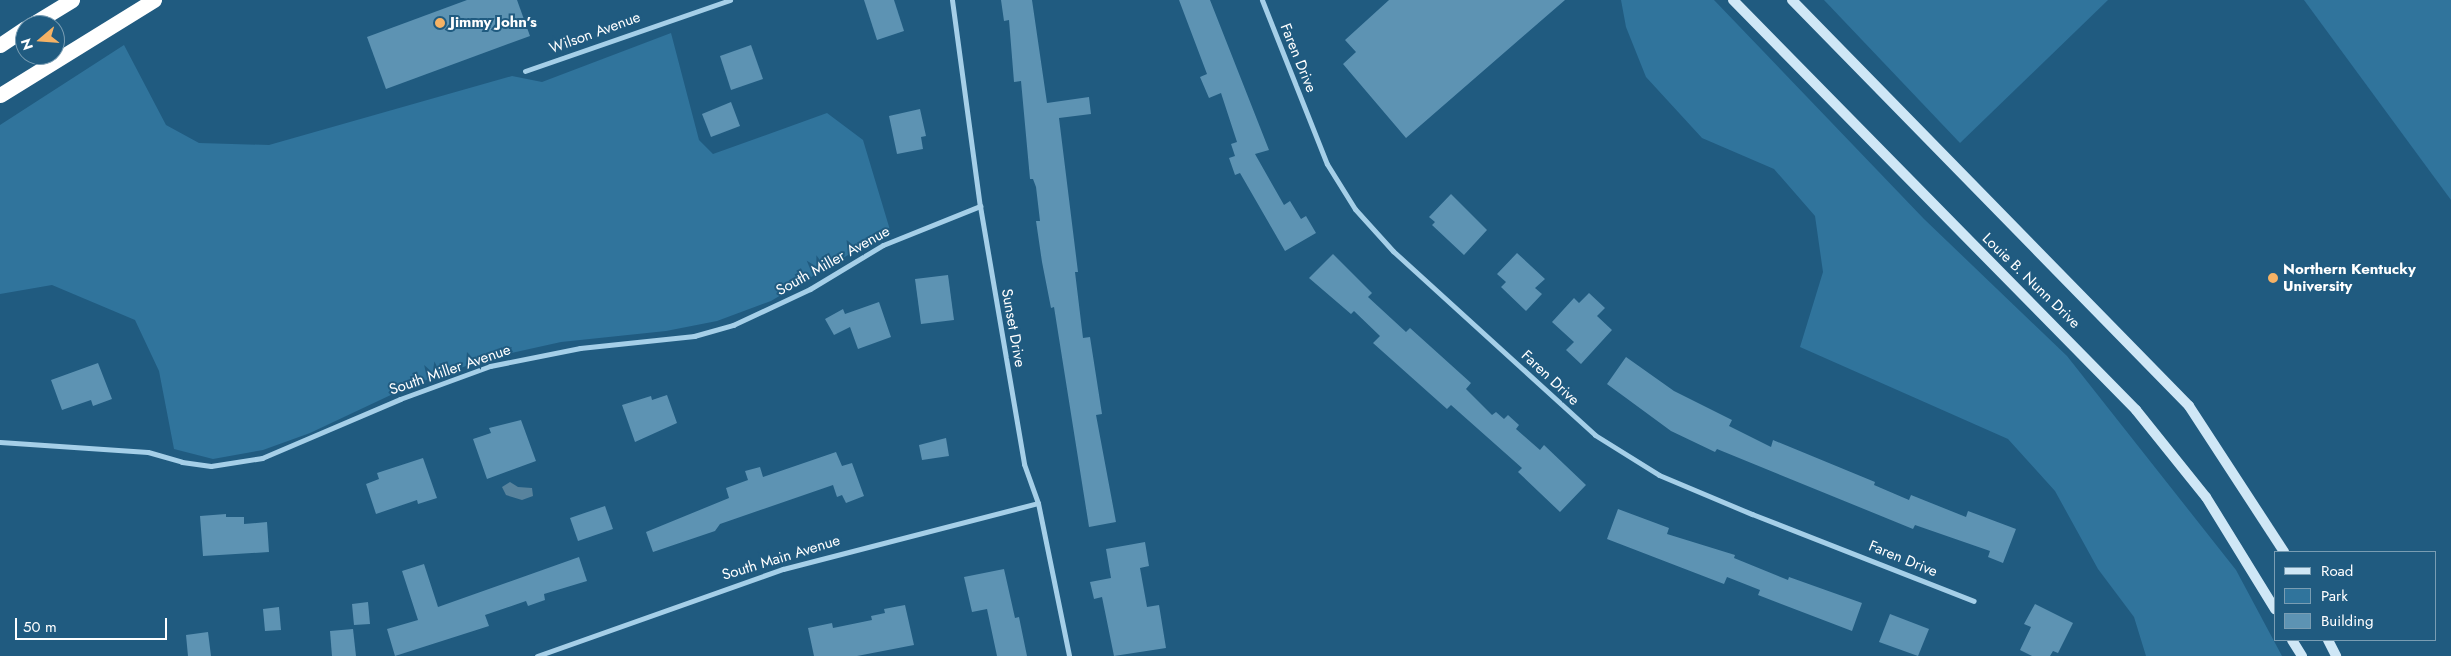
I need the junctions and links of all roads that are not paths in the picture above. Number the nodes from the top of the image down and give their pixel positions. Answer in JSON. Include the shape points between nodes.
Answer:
{"nodes":[{"id":1,"x":72,"y":0,"type":"edge"},
{"id":2,"x":154,"y":0,"type":"edge"},
{"id":3,"x":730,"y":0,"type":"edge"},
{"id":4,"x":952,"y":0,"type":"edge"},
{"id":5,"x":1262,"y":0,"type":"edge"},
{"id":6,"x":1733,"y":0,"type":"edge"},
{"id":7,"x":1792,"y":0,"type":"edge"},
{"id":8,"x":47,"y":15,"type":"edge"},
{"id":9,"x":15,"y":35,"type":"edge"},
{"id":10,"x":0,"y":45,"type":"edge"},
{"id":11,"x":525,"y":71,"type":"dead end"},
{"id":12,"x":0,"y":95,"type":"edge"},
{"id":13,"x":980,"y":206,"type":"junction"},
{"id":14,"x":0,"y":442,"type":"edge"},
{"id":15,"x":1038,"y":503,"type":"junction"},
{"id":16,"x":2283,"y":551,"type":"edge"},
{"id":17,"x":1974,"y":601,"type":"dead end"},
{"id":18,"x":2274,"y":607,"type":"edge"},
{"id":19,"x":2293,"y":641,"type":"edge"},
{"id":20,"x":2328,"y":641,"type":"edge"},
{"id":21,"x":537,"y":656,"type":"edge"},
{"id":22,"x":1069,"y":656,"type":"edge"},
{"id":23,"x":2302,"y":656,"type":"edge"},
{"id":24,"x":2336,"y":656,"type":"edge"}],
"edges":[{"from":1,"to":8,"type":"highway"},
{"from":2,"to":12,"type":"highway"},
{"from":3,"to":11,"type":"street","name":"Wilson Avenue"},
{"from":4,"to":13,"type":"street","name":"Sunset Drive"},
{"from":5,"to":17,"type":"street","name":"Faren Drive","via":[[1327,164],[1355,209],[1393,251],[1583,425],[1630,459],[1659,475]]},
{"from":6,"to":18,"type":"main road","name":"Louie B. Nunn Drive","via":[[2136,410],[2206,497]]},
{"from":7,"to":16,"type":"main road","name":"Louie B. Nunn Drive","via":[[2189,406]]},
{"from":9,"to":10,"type":"highway"},
{"from":13,"to":14,"type":"street","name":"South Miller Avenue","via":[[883,245],[810,289],[733,325],[694,336],[580,348],[490,366],[400,399],[262,458],[216,466],[182,462],[148,452]]},
{"from":13,"to":15,"type":"street","name":"Sunset Drive","via":[[1024,464]]},
{"from":15,"to":21,"type":"street","name":"South Main Avenue","via":[[783,569]]},
{"from":15,"to":22,"type":"street","name":"Sunset Drive"},
{"from":19,"to":23,"type":"main road"},
{"from":20,"to":24,"type":"main road"}]}
